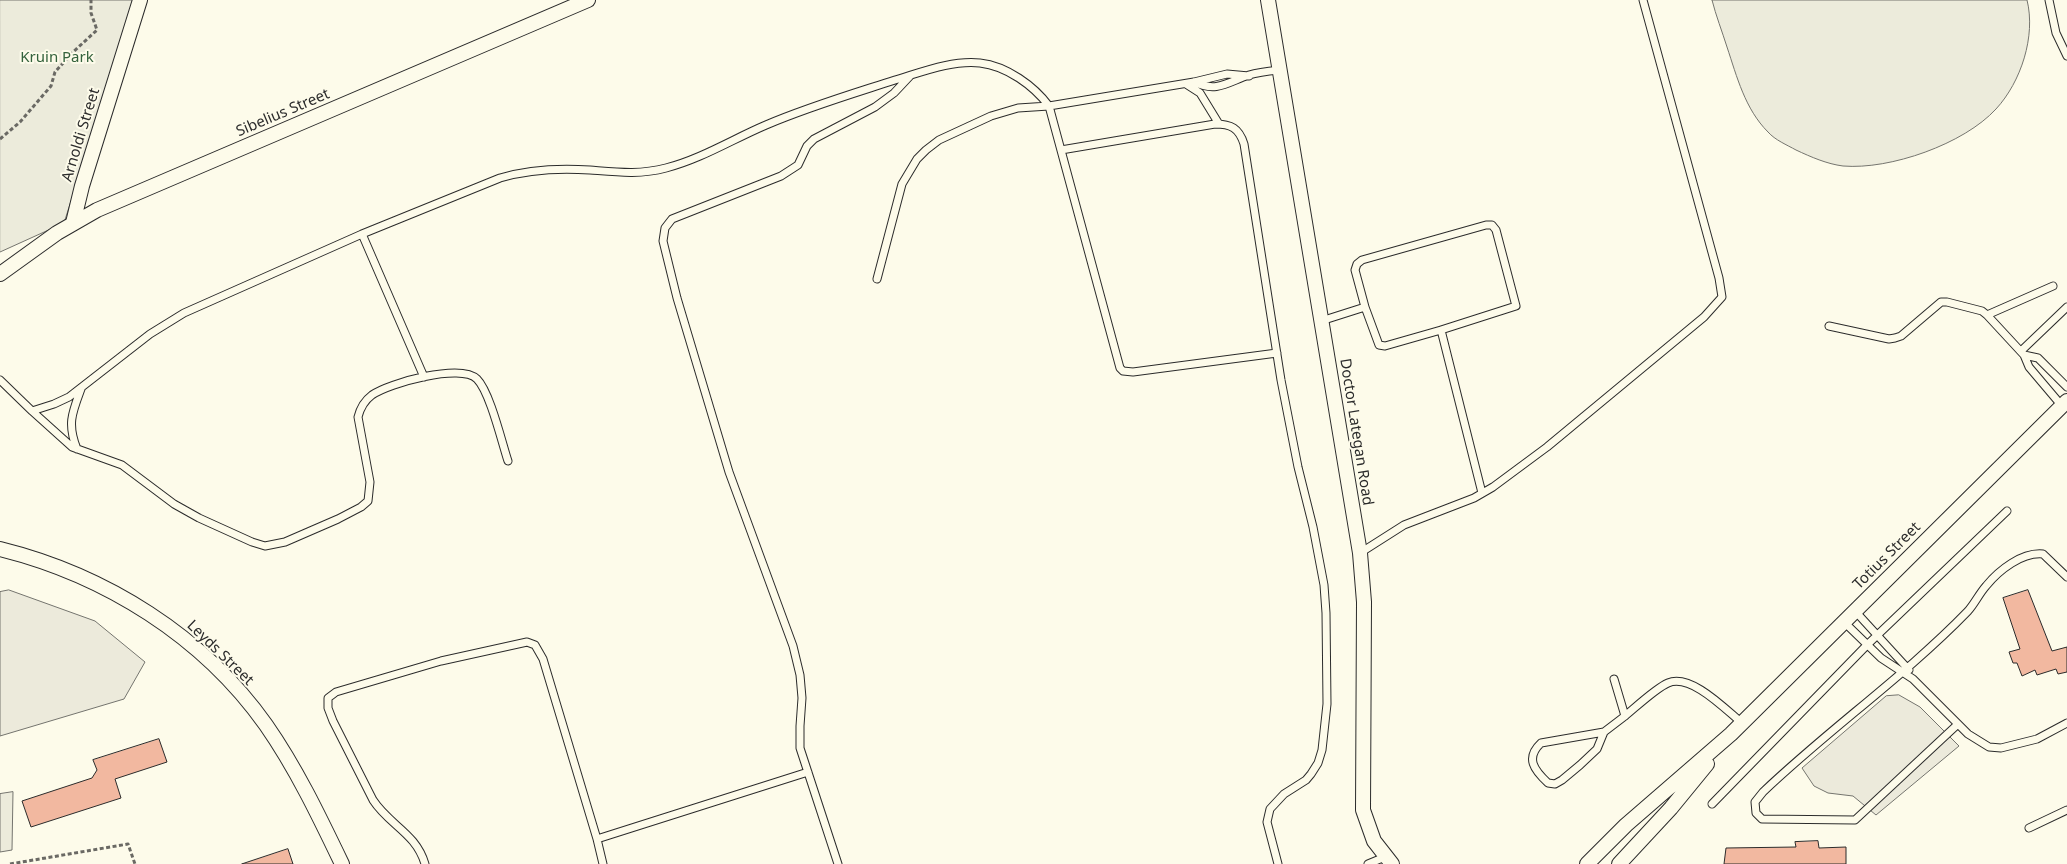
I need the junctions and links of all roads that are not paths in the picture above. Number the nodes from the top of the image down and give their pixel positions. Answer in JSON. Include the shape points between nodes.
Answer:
{"nodes":[{"id":1,"x":140,"y":0,"type":"edge"},
{"id":2,"x":588,"y":0,"type":"edge"},
{"id":3,"x":1268,"y":0,"type":"edge"},
{"id":4,"x":1643,"y":0,"type":"edge"},
{"id":5,"x":2049,"y":0,"type":"edge"},
{"id":6,"x":2067,"y":56,"type":"edge"},
{"id":7,"x":1280,"y":70,"type":"junction"},
{"id":8,"x":911,"y":75,"type":"junction"},
{"id":9,"x":1249,"y":76,"type":"junction"},
{"id":10,"x":1194,"y":82,"type":"junction"},
{"id":11,"x":1183,"y":84,"type":"junction"},
{"id":12,"x":1049,"y":106,"type":"junction"},
{"id":13,"x":1220,"y":124,"type":"junction"},
{"id":14,"x":1061,"y":150,"type":"junction"},
{"id":15,"x":73,"y":223,"type":"junction"},
{"id":16,"x":362,"y":234,"type":"junction"},
{"id":17,"x":0,"y":274,"type":"edge"},
{"id":18,"x":877,"y":280,"type":"dead end"},
{"id":19,"x":2053,"y":286,"type":"dead end"},
{"id":20,"x":1365,"y":307,"type":"junction"},
{"id":21,"x":2067,"y":308,"type":"edge"},
{"id":22,"x":1987,"y":315,"type":"junction"},
{"id":23,"x":1321,"y":321,"type":"junction"},
{"id":24,"x":1829,"y":326,"type":"dead end"},
{"id":25,"x":1442,"y":330,"type":"junction"},
{"id":26,"x":1277,"y":353,"type":"junction"},
{"id":27,"x":2023,"y":353,"type":"junction"},
{"id":28,"x":424,"y":377,"type":"junction"},
{"id":29,"x":0,"y":380,"type":"edge"},
{"id":30,"x":2067,"y":387,"type":"edge"},
{"id":31,"x":81,"y":389,"type":"junction"},
{"id":32,"x":2065,"y":404,"type":"edge"},
{"id":33,"x":32,"y":411,"type":"junction"},
{"id":34,"x":77,"y":449,"type":"junction"},
{"id":35,"x":508,"y":461,"type":"dead end"},
{"id":36,"x":1482,"y":493,"type":"junction"},
{"id":37,"x":2007,"y":511,"type":"dead end"},
{"id":38,"x":0,"y":549,"type":"edge"},
{"id":39,"x":1360,"y":553,"type":"junction"},
{"id":40,"x":2067,"y":577,"type":"edge"},
{"id":41,"x":1855,"y":611,"type":"junction"},
{"id":42,"x":1844,"y":622,"type":"junction"},
{"id":43,"x":1878,"y":635,"type":"junction"},
{"id":44,"x":1867,"y":645,"type":"junction"},
{"id":45,"x":1908,"y":667,"type":"junction"},
{"id":46,"x":1901,"y":673,"type":"junction"},
{"id":47,"x":1614,"y":679,"type":"dead end"},
{"id":48,"x":1913,"y":679,"type":"junction"},
{"id":49,"x":1625,"y":716,"type":"junction"},
{"id":50,"x":1742,"y":723,"type":"junction"},
{"id":51,"x":2067,"y":723,"type":"edge"},
{"id":52,"x":1958,"y":724,"type":"junction"},
{"id":53,"x":1604,"y":732,"type":"junction"},
{"id":54,"x":1731,"y":734,"type":"junction"},
{"id":55,"x":808,"y":772,"type":"junction"},
{"id":56,"x":1712,"y":804,"type":"dead end"},
{"id":57,"x":2067,"y":810,"type":"edge"},
{"id":58,"x":2029,"y":828,"type":"dead end"},
{"id":59,"x":597,"y":839,"type":"junction"},
{"id":60,"x":1389,"y":860,"type":"edge"},
{"id":61,"x":342,"y":864,"type":"edge"},
{"id":62,"x":425,"y":864,"type":"edge"},
{"id":63,"x":603,"y":864,"type":"edge"},
{"id":64,"x":838,"y":864,"type":"edge"},
{"id":65,"x":1278,"y":864,"type":"edge"},
{"id":66,"x":1368,"y":864,"type":"edge"},
{"id":67,"x":1588,"y":864,"type":"edge"},
{"id":68,"x":1619,"y":864,"type":"edge"}],
"edges":[{"from":1,"to":15,"type":"street","name":"Arnoldi Street"},
{"from":2,"to":15,"type":"street","name":"Sibelius Street"},
{"from":3,"to":7,"type":"street","name":"Doctor Lategan Road"},
{"from":4,"to":36,"type":"lane","via":[[1722,297],[1704,317],[1547,447]]},
{"from":5,"to":6,"type":"lane","via":[[2056,33]]},
{"from":7,"to":9,"type":"lane"},
{"from":7,"to":23,"type":"street","name":"Doctor Lategan Road"},
{"from":8,"to":12,"type":"lane","via":[[967,63],[988,65],[1023,80]]},
{"from":8,"to":16,"type":"lane","via":[[784,118],[678,165],[643,173],[543,170],[517,173]]},
{"from":8,"to":55,"type":"lane","via":[[894,94],[875,107],[814,139],[798,165],[781,176],[672,220],[663,236],[679,307],[729,472],[795,654],[803,705],[800,748]]},
{"from":9,"to":10,"type":"lane","via":[[1227,74]]},
{"from":9,"to":10,"type":"lane","via":[[1219,86],[1203,86]]},
{"from":10,"to":11,"type":"lane"},
{"from":11,"to":12,"type":"lane"},
{"from":11,"to":13,"type":"lane","via":[[1196,88]]},
{"from":12,"to":14,"type":"lane"},
{"from":12,"to":18,"type":"lane","via":[[1018,108],[991,116],[958,130],[926,150],[910,168],[902,184]]},
{"from":13,"to":14,"type":"lane"},
{"from":13,"to":26,"type":"lane","via":[[1233,126],[1242,135]]},
{"from":14,"to":26,"type":"lane","via":[[1123,371]]},
{"from":15,"to":17,"type":"street","name":"Sibelius Street"},
{"from":16,"to":28,"type":"lane"},
{"from":16,"to":31,"type":"lane","via":[[184,314],[150,334]]},
{"from":19,"to":22,"type":"lane"},
{"from":20,"to":23,"type":"lane"},
{"from":20,"to":25,"type":"lane","via":[[1379,345]]},
{"from":20,"to":25,"type":"lane","via":[[1355,270],[1356,264],[1362,260],[1492,225],[1516,306]]},
{"from":21,"to":27,"type":"lane"},
{"from":22,"to":24,"type":"lane","via":[[1941,302],[1901,336],[1889,339]]},
{"from":22,"to":27,"type":"lane"},
{"from":23,"to":39,"type":"street","name":"Doctor Lategan Road"},
{"from":25,"to":36,"type":"lane"},
{"from":26,"to":65,"type":"lane","via":[[1324,585],[1327,704],[1318,763],[1306,780],[1284,794],[1270,809],[1267,822]]},
{"from":27,"to":30,"type":"lane","via":[[2038,358]]},
{"from":27,"to":32,"type":"lane","via":[[2029,366]]},
{"from":28,"to":34,"type":"lane","via":[[373,394],[361,408],[358,417],[370,482],[368,501],[338,519],[272,545],[252,542],[199,518],[174,504],[128,468]]},
{"from":28,"to":35,"type":"lane","via":[[466,373],[477,379],[486,394]]},
{"from":29,"to":33,"type":"lane"},
{"from":31,"to":33,"type":"lane","via":[[54,404]]},
{"from":31,"to":34,"type":"lane","via":[[70,426]]},
{"from":32,"to":41,"type":"street","name":"Totius Street"},
{"from":33,"to":34,"type":"lane"},
{"from":36,"to":39,"type":"lane","via":[[1404,525]]},
{"from":37,"to":43,"type":"lane"},
{"from":38,"to":61,"type":"street","name":"Leyds Street","via":[[54,565],[111,591],[172,630],[213,665],[278,743],[301,781]]},
{"from":39,"to":60,"type":"street","name":"Doctor Lategan Road","via":[[1364,602],[1362,806],[1368,829]]},
{"from":40,"to":45,"type":"lane","via":[[2043,554],[2027,555],[2002,570],[1986,585],[1969,609]]},
{"from":41,"to":42,"type":"street","name":"Totius Street"},
{"from":41,"to":43,"type":"lane"},
{"from":42,"to":44,"type":"lane"},
{"from":42,"to":50,"type":"street","name":"Totius Street"},
{"from":43,"to":44,"type":"lane"},
{"from":43,"to":45,"type":"lane"},
{"from":44,"to":46,"type":"lane"},
{"from":44,"to":56,"type":"lane"},
{"from":45,"to":46,"type":"lane"},
{"from":45,"to":48,"type":"lane"},
{"from":46,"to":48,"type":"lane"},
{"from":46,"to":52,"type":"lane","via":[[1763,792],[1755,802],[1758,817],[1856,820]]},
{"from":47,"to":49,"type":"lane"},
{"from":48,"to":52,"type":"lane"},
{"from":49,"to":50,"type":"lane","via":[[1668,683],[1679,680],[1699,688]]},
{"from":49,"to":53,"type":"lane"},
{"from":50,"to":54,"type":"street","name":"Totius Street"},
{"from":51,"to":52,"type":"lane","via":[[2037,739],[2001,748],[1989,747]]},
{"from":53,"to":53,"type":"lane","via":[[1596,749],[1562,780],[1548,784],[1538,774],[1532,759],[1534,750],[1541,743]]},
{"from":54,"to":67,"type":"street","name":"Totius Street","via":[[1626,825]]},
{"from":54,"to":68,"type":"street","name":"Totius Street"},
{"from":55,"to":59,"type":"lane"},
{"from":55,"to":64,"type":"lane"},
{"from":57,"to":58,"type":"lane"},
{"from":59,"to":62,"type":"lane","via":[[543,659],[535,645],[527,642],[417,668],[336,692],[328,698],[333,721],[373,800],[380,811],[411,838]]},
{"from":59,"to":63,"type":"lane"},
{"from":60,"to":66,"type":"lane"}]}
